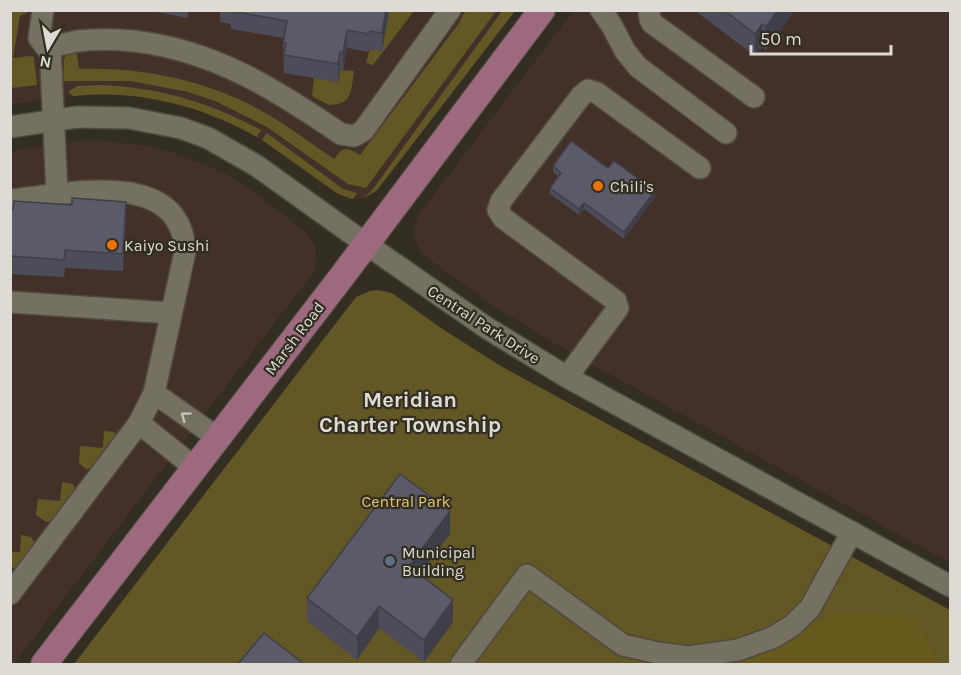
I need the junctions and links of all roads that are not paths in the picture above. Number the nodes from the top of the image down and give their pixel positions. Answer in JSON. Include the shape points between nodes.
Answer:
{"nodes":[{"id":1,"x":43,"y":10,"type":"edge"},
{"id":2,"x":450,"y":10,"type":"edge"},
{"id":3,"x":542,"y":10,"type":"edge"},
{"id":4,"x":601,"y":10,"type":"edge"},
{"id":5,"x":649,"y":10,"type":"edge"},
{"id":6,"x":50,"y":46,"type":"junction"},
{"id":7,"x":754,"y":98,"type":"dead end"},
{"id":8,"x":52,"y":120,"type":"junction"},
{"id":9,"x":10,"y":127,"type":"edge"},
{"id":10,"x":726,"y":134,"type":"dead end"},
{"id":11,"x":700,"y":168,"type":"dead end"},
{"id":12,"x":57,"y":193,"type":"junction"},
{"id":13,"x":10,"y":200,"type":"edge"},
{"id":14,"x":366,"y":244,"type":"junction"},
{"id":15,"x":10,"y":302,"type":"edge"},
{"id":16,"x":171,"y":313,"type":"junction"},
{"id":17,"x":567,"y":377,"type":"junction"},
{"id":18,"x":154,"y":393,"type":"junction"},
{"id":19,"x":139,"y":423,"type":"junction"},
{"id":20,"x":218,"y":438,"type":"junction"},
{"id":21,"x":195,"y":468,"type":"junction"},
{"id":22,"x":852,"y":532,"type":"junction"},
{"id":23,"x":951,"y":586,"type":"edge"},
{"id":24,"x":10,"y":594,"type":"edge"},
{"id":25,"x":44,"y":664,"type":"edge"},
{"id":26,"x":461,"y":664,"type":"edge"}],
"edges":[{"from":1,"to":6,"type":"street","via":[[39,38]]},
{"from":2,"to":6,"type":"street","via":[[363,131],[354,136],[341,134],[253,77],[199,56],[115,40]]},
{"from":3,"to":14,"type":"main road","name":"Marsh Road"},
{"from":4,"to":10,"type":"street","via":[[638,67]]},
{"from":5,"to":7,"type":"street","via":[[652,23]]},
{"from":6,"to":8,"type":"street"},
{"from":8,"to":9,"type":"street","name":"Central Park Drive"},
{"from":8,"to":12,"type":"street"},
{"from":8,"to":14,"type":"street","name":"Central Park Drive","via":[[129,118],[208,138],[257,166]]},
{"from":11,"to":17,"type":"street","via":[[588,90],[499,205],[503,218],[617,304]]},
{"from":12,"to":13,"type":"street"},
{"from":12,"to":16,"type":"street","via":[[120,192],[152,199],[168,210],[183,234],[185,252]]},
{"from":14,"to":17,"type":"street","name":"Central Park Drive","via":[[487,328]]},
{"from":14,"to":20,"type":"main road","name":"Marsh Road"},
{"from":15,"to":16,"type":"street"},
{"from":16,"to":18,"type":"street"},
{"from":17,"to":22,"type":"street","name":"Central Park Drive"},
{"from":18,"to":19,"type":"street"},
{"from":20,"to":18,"type":"street","one_way":true},
{"from":19,"to":21,"type":"street"},
{"from":19,"to":24,"type":"street"},
{"from":20,"to":21,"type":"main road","name":"Marsh Road"},
{"from":21,"to":25,"type":"main road","name":"Marsh Road"},
{"from":22,"to":23,"type":"street","name":"Central Park Drive"},
{"from":22,"to":26,"type":"street","via":[[810,608],[774,637],[738,650],[688,657],[623,645],[527,575]]}]}
